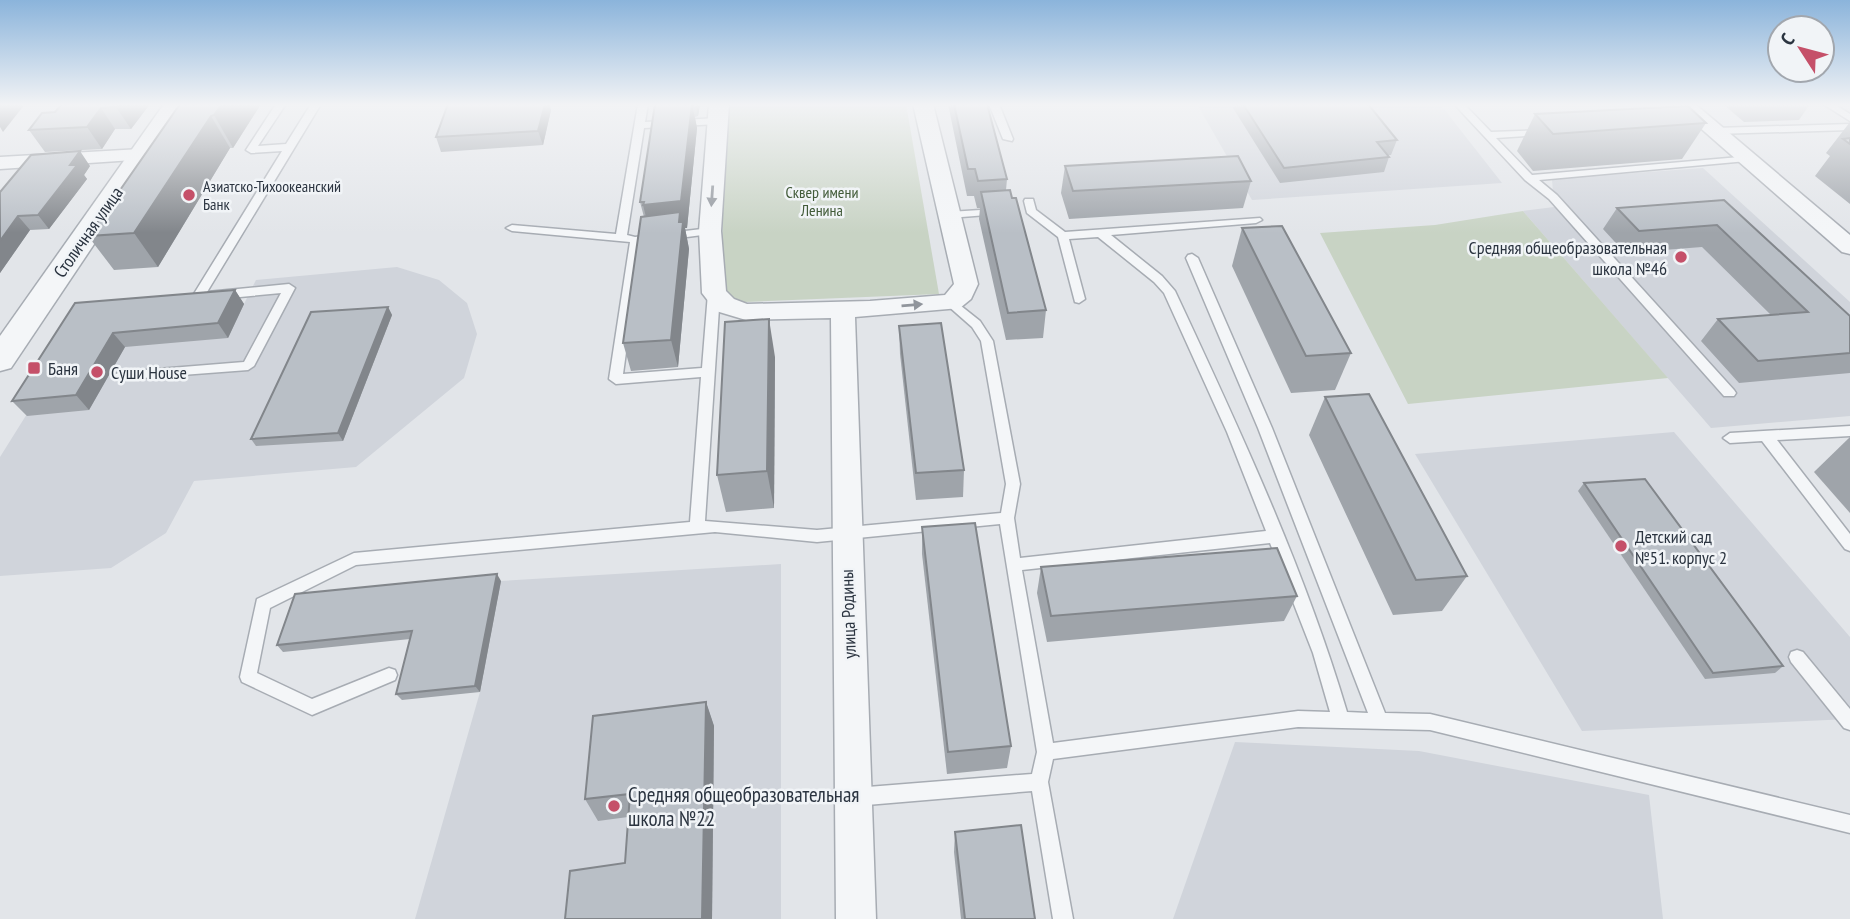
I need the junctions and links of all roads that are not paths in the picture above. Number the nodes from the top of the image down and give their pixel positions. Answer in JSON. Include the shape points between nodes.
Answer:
{"nodes":[{"id":1,"x":147,"y":147,"type":"edge"},
{"id":2,"x":253,"y":147,"type":"edge"},
{"id":3,"x":290,"y":147,"type":"joint"},
{"id":4,"x":636,"y":147,"type":"edge"},
{"id":5,"x":716,"y":147,"type":"edge"},
{"id":6,"x":933,"y":147,"type":"edge"},
{"id":7,"x":1499,"y":147,"type":"edge"},
{"id":8,"x":1734,"y":147,"type":"edge"},
{"id":9,"x":141,"y":155,"type":"junction"},
{"id":10,"x":1747,"y":158,"type":"junction"},
{"id":11,"x":0,"y":163,"type":"edge"},
{"id":12,"x":1529,"y":178,"type":"junction"},
{"id":13,"x":1017,"y":211,"type":"edge"},
{"id":14,"x":1004,"y":212,"type":"edge"},
{"id":15,"x":949,"y":215,"type":"junction"},
{"id":16,"x":1256,"y":220,"type":"dead end"},
{"id":17,"x":512,"y":228,"type":"dead end"},
{"id":18,"x":710,"y":231,"type":"junction"},
{"id":19,"x":1102,"y":234,"type":"junction"},
{"id":20,"x":1063,"y":236,"type":"junction"},
{"id":21,"x":621,"y":238,"type":"junction"},
{"id":22,"x":636,"y":240,"type":"junction"},
{"id":23,"x":1850,"y":247,"type":"edge"},
{"id":24,"x":1192,"y":258,"type":"dead end"},
{"id":25,"x":714,"y":293,"type":"junction"},
{"id":26,"x":1079,"y":299,"type":"dead end"},
{"id":27,"x":951,"y":302,"type":"junction"},
{"id":28,"x":844,"y":310,"type":"junction"},
{"id":29,"x":0,"y":359,"type":"edge"},
{"id":30,"x":708,"y":372,"type":"junction"},
{"id":31,"x":121,"y":377,"type":"dead end"},
{"id":32,"x":1729,"y":393,"type":"dead end"},
{"id":33,"x":1850,"y":431,"type":"edge"},
{"id":34,"x":1766,"y":436,"type":"junction"},
{"id":35,"x":1730,"y":438,"type":"dead end"},
{"id":36,"x":1007,"y":518,"type":"junction"},
{"id":37,"x":697,"y":528,"type":"junction"},
{"id":38,"x":846,"y":531,"type":"junction"},
{"id":39,"x":1275,"y":536,"type":"junction"},
{"id":40,"x":1850,"y":545,"type":"edge"},
{"id":41,"x":1013,"y":565,"type":"junction"},
{"id":42,"x":1797,"y":657,"type":"dead end"},
{"id":43,"x":389,"y":675,"type":"dead end"},
{"id":44,"x":1340,"y":718,"type":"junction"},
{"id":45,"x":1379,"y":720,"type":"junction"},
{"id":46,"x":1850,"y":722,"type":"edge"},
{"id":47,"x":1046,"y":752,"type":"junction"},
{"id":48,"x":1039,"y":782,"type":"junction"},
{"id":49,"x":853,"y":797,"type":"junction"},
{"id":50,"x":1850,"y":824,"type":"edge"},
{"id":51,"x":856,"y":919,"type":"edge"},
{"id":52,"x":1063,"y":919,"type":"edge"}],
"edges":[{"from":1,"to":9,"type":"street","name":"Столичная улица"},
{"from":2,"to":3,"type":"lane","via":[[251,150]]},
{"from":3,"to":31,"type":"lane","via":[[198,297],[289,288],[248,366]]},
{"from":4,"to":21,"type":"lane"},
{"from":5,"to":18,"type":"street","one_way":true},
{"from":6,"to":15,"type":"street"},
{"from":7,"to":12,"type":"lane"},
{"from":8,"to":10,"type":"street"},
{"from":9,"to":11,"type":"street"},
{"from":9,"to":29,"type":"street","name":"Столичная улица"},
{"from":10,"to":12,"type":"lane"},
{"from":10,"to":23,"type":"street"},
{"from":12,"to":32,"type":"lane","via":[[1553,197]]},
{"from":13,"to":20,"type":"lane","via":[[1030,206]]},
{"from":14,"to":15,"type":"lane"},
{"from":15,"to":27,"type":"street","via":[[966,284],[963,294]]},
{"from":16,"to":19,"type":"lane"},
{"from":17,"to":21,"type":"lane"},
{"from":18,"to":22,"type":"lane"},
{"from":18,"to":25,"type":"street"},
{"from":19,"to":20,"type":"lane"},
{"from":19,"to":39,"type":"lane","via":[[1169,291],[1234,432]]},
{"from":20,"to":26,"type":"lane"},
{"from":21,"to":22,"type":"lane"},
{"from":22,"to":30,"type":"lane","via":[[616,379]]},
{"from":24,"to":45,"type":"lane","via":[[1265,428]]},
{"from":25,"to":28,"type":"street","via":[[725,305],[746,312]]},
{"from":25,"to":30,"type":"lane"},
{"from":28,"to":27,"type":"street","one_way":true},
{"from":27,"to":36,"type":"lane","via":[[987,341],[1013,484]]},
{"from":28,"to":38,"type":"street","name":"улица Родины"},
{"from":30,"to":37,"type":"lane"},
{"from":33,"to":34,"type":"lane"},
{"from":34,"to":35,"type":"lane"},
{"from":34,"to":40,"type":"lane"},
{"from":36,"to":38,"type":"lane"},
{"from":36,"to":41,"type":"lane"},
{"from":37,"to":38,"type":"lane","via":[[750,528],[817,536]]},
{"from":37,"to":43,"type":"lane","via":[[354,559],[263,604],[248,677],[312,707]]},
{"from":38,"to":49,"type":"street","name":"улица Родины"},
{"from":39,"to":41,"type":"lane"},
{"from":39,"to":44,"type":"lane","via":[[1321,653]]},
{"from":41,"to":47,"type":"lane"},
{"from":42,"to":46,"type":"lane"},
{"from":44,"to":45,"type":"lane"},
{"from":44,"to":47,"type":"lane","via":[[1298,719]]},
{"from":45,"to":50,"type":"lane","via":[[1430,722]]},
{"from":47,"to":48,"type":"lane"},
{"from":48,"to":49,"type":"lane"},
{"from":48,"to":52,"type":"lane"},
{"from":49,"to":51,"type":"street","name":"улица Родины"}]}
